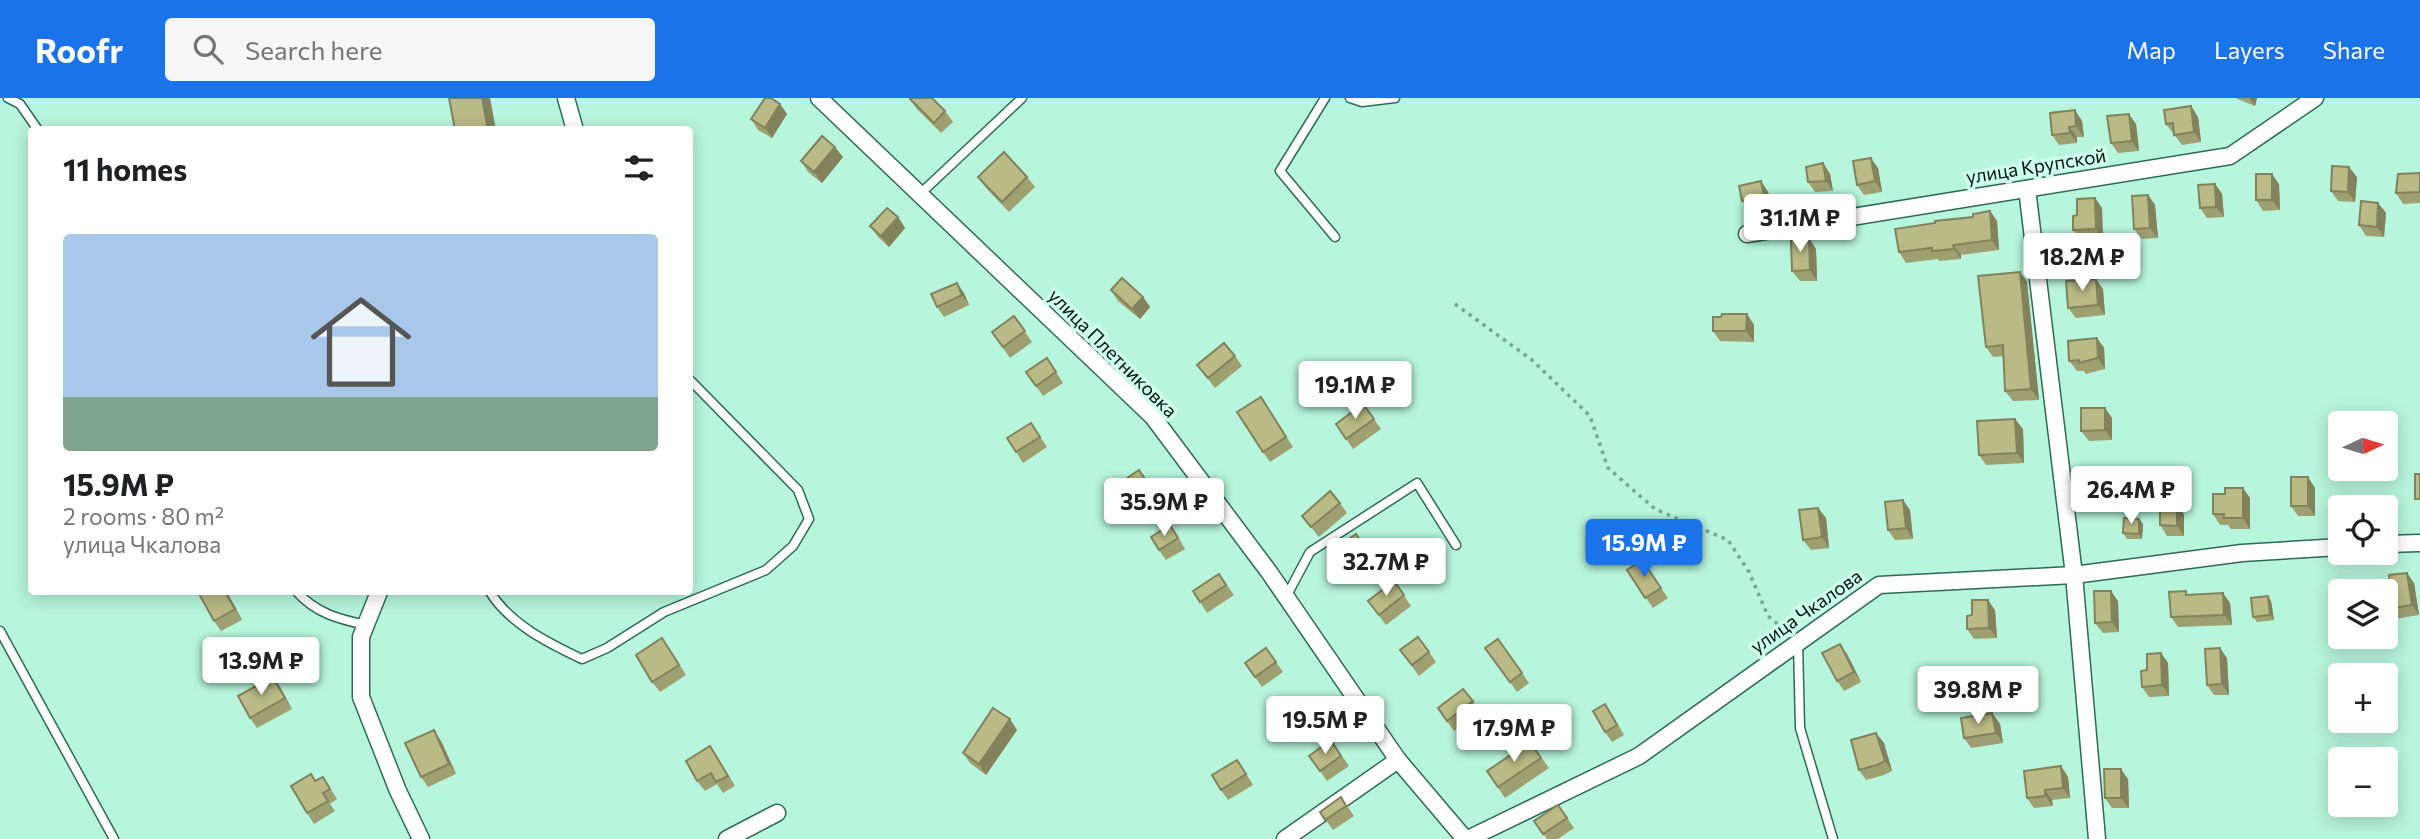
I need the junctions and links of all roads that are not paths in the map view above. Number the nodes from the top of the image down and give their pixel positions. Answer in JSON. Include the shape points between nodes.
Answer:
{"nodes":[{"id":1,"x":8,"y":98,"type":"edge"},
{"id":2,"x":566,"y":98,"type":"edge"},
{"id":3,"x":819,"y":98,"type":"edge"},
{"id":4,"x":1022,"y":98,"type":"edge"},
{"id":5,"x":1325,"y":98,"type":"edge"},
{"id":6,"x":1350,"y":98,"type":"edge"},
{"id":7,"x":1395,"y":98,"type":"edge"},
{"id":8,"x":2315,"y":98,"type":"edge"},
{"id":9,"x":35,"y":126,"type":"edge"},
{"id":10,"x":574,"y":126,"type":"edge"},
{"id":11,"x":2026,"y":189,"type":"junction"},
{"id":12,"x":920,"y":194,"type":"junction"},
{"id":13,"x":1748,"y":234,"type":"dead end"},
{"id":14,"x":1335,"y":237,"type":"dead end"},
{"id":15,"x":693,"y":383,"type":"edge"},
{"id":16,"x":2420,"y":543,"type":"edge"},
{"id":17,"x":2398,"y":544,"type":"edge"},
{"id":18,"x":1456,"y":545,"type":"dead end"},
{"id":19,"x":2328,"y":548,"type":"edge"},
{"id":20,"x":2074,"y":575,"type":"junction"},
{"id":21,"x":300,"y":595,"type":"edge"},
{"id":22,"x":378,"y":595,"type":"edge"},
{"id":23,"x":492,"y":595,"type":"edge"},
{"id":24,"x":1286,"y":597,"type":"junction"},
{"id":25,"x":366,"y":625,"type":"junction"},
{"id":26,"x":0,"y":631,"type":"edge"},
{"id":27,"x":1798,"y":642,"type":"junction"},
{"id":28,"x":1398,"y":760,"type":"junction"},
{"id":29,"x":777,"y":813,"type":"dead end"},
{"id":30,"x":114,"y":839,"type":"edge"},
{"id":31,"x":421,"y":839,"type":"edge"},
{"id":32,"x":727,"y":839,"type":"edge"},
{"id":33,"x":1285,"y":839,"type":"edge"},
{"id":34,"x":1466,"y":839,"type":"edge"},
{"id":35,"x":1833,"y":839,"type":"edge"},
{"id":36,"x":2097,"y":839,"type":"edge"}],
"edges":[{"from":1,"to":9,"type":"lane","via":[[20,104]]},
{"from":2,"to":10,"type":"street"},
{"from":3,"to":12,"type":"street","name":"улица Плетниковка"},
{"from":4,"to":12,"type":"lane"},
{"from":5,"to":14,"type":"lane","via":[[1280,171]]},
{"from":6,"to":7,"type":"lane","via":[[1362,102]]},
{"from":8,"to":11,"type":"street","name":"улица Крупской","via":[[2230,156]]},
{"from":11,"to":13,"type":"street","name":"улица Крупской"},
{"from":11,"to":20,"type":"street"},
{"from":12,"to":24,"type":"street","name":"улица Плетниковка","via":[[1153,417]]},
{"from":15,"to":23,"type":"lane","via":[[799,490],[809,519],[793,546],[766,570],[664,612],[582,659],[540,639]]},
{"from":16,"to":17,"type":"street"},
{"from":18,"to":24,"type":"lane","via":[[1417,483],[1310,552]]},
{"from":19,"to":20,"type":"street","name":"улица Чкалова","via":[[2242,553]]},
{"from":20,"to":27,"type":"street","name":"улица Чкалова","via":[[1879,584]]},
{"from":20,"to":36,"type":"street"},
{"from":21,"to":25,"type":"lane","via":[[332,618]]},
{"from":22,"to":25,"type":"street"},
{"from":24,"to":28,"type":"street","name":"улица Плетниковка"},
{"from":25,"to":31,"type":"street","via":[[360,637],[361,697]]},
{"from":26,"to":30,"type":"lane"},
{"from":27,"to":34,"type":"street","name":"улица Чкалова","via":[[1639,756]]},
{"from":27,"to":35,"type":"lane","via":[[1800,728]]},
{"from":28,"to":33,"type":"street"},
{"from":28,"to":34,"type":"street","name":"улица Плетниковка"},
{"from":29,"to":32,"type":"street"}]}
